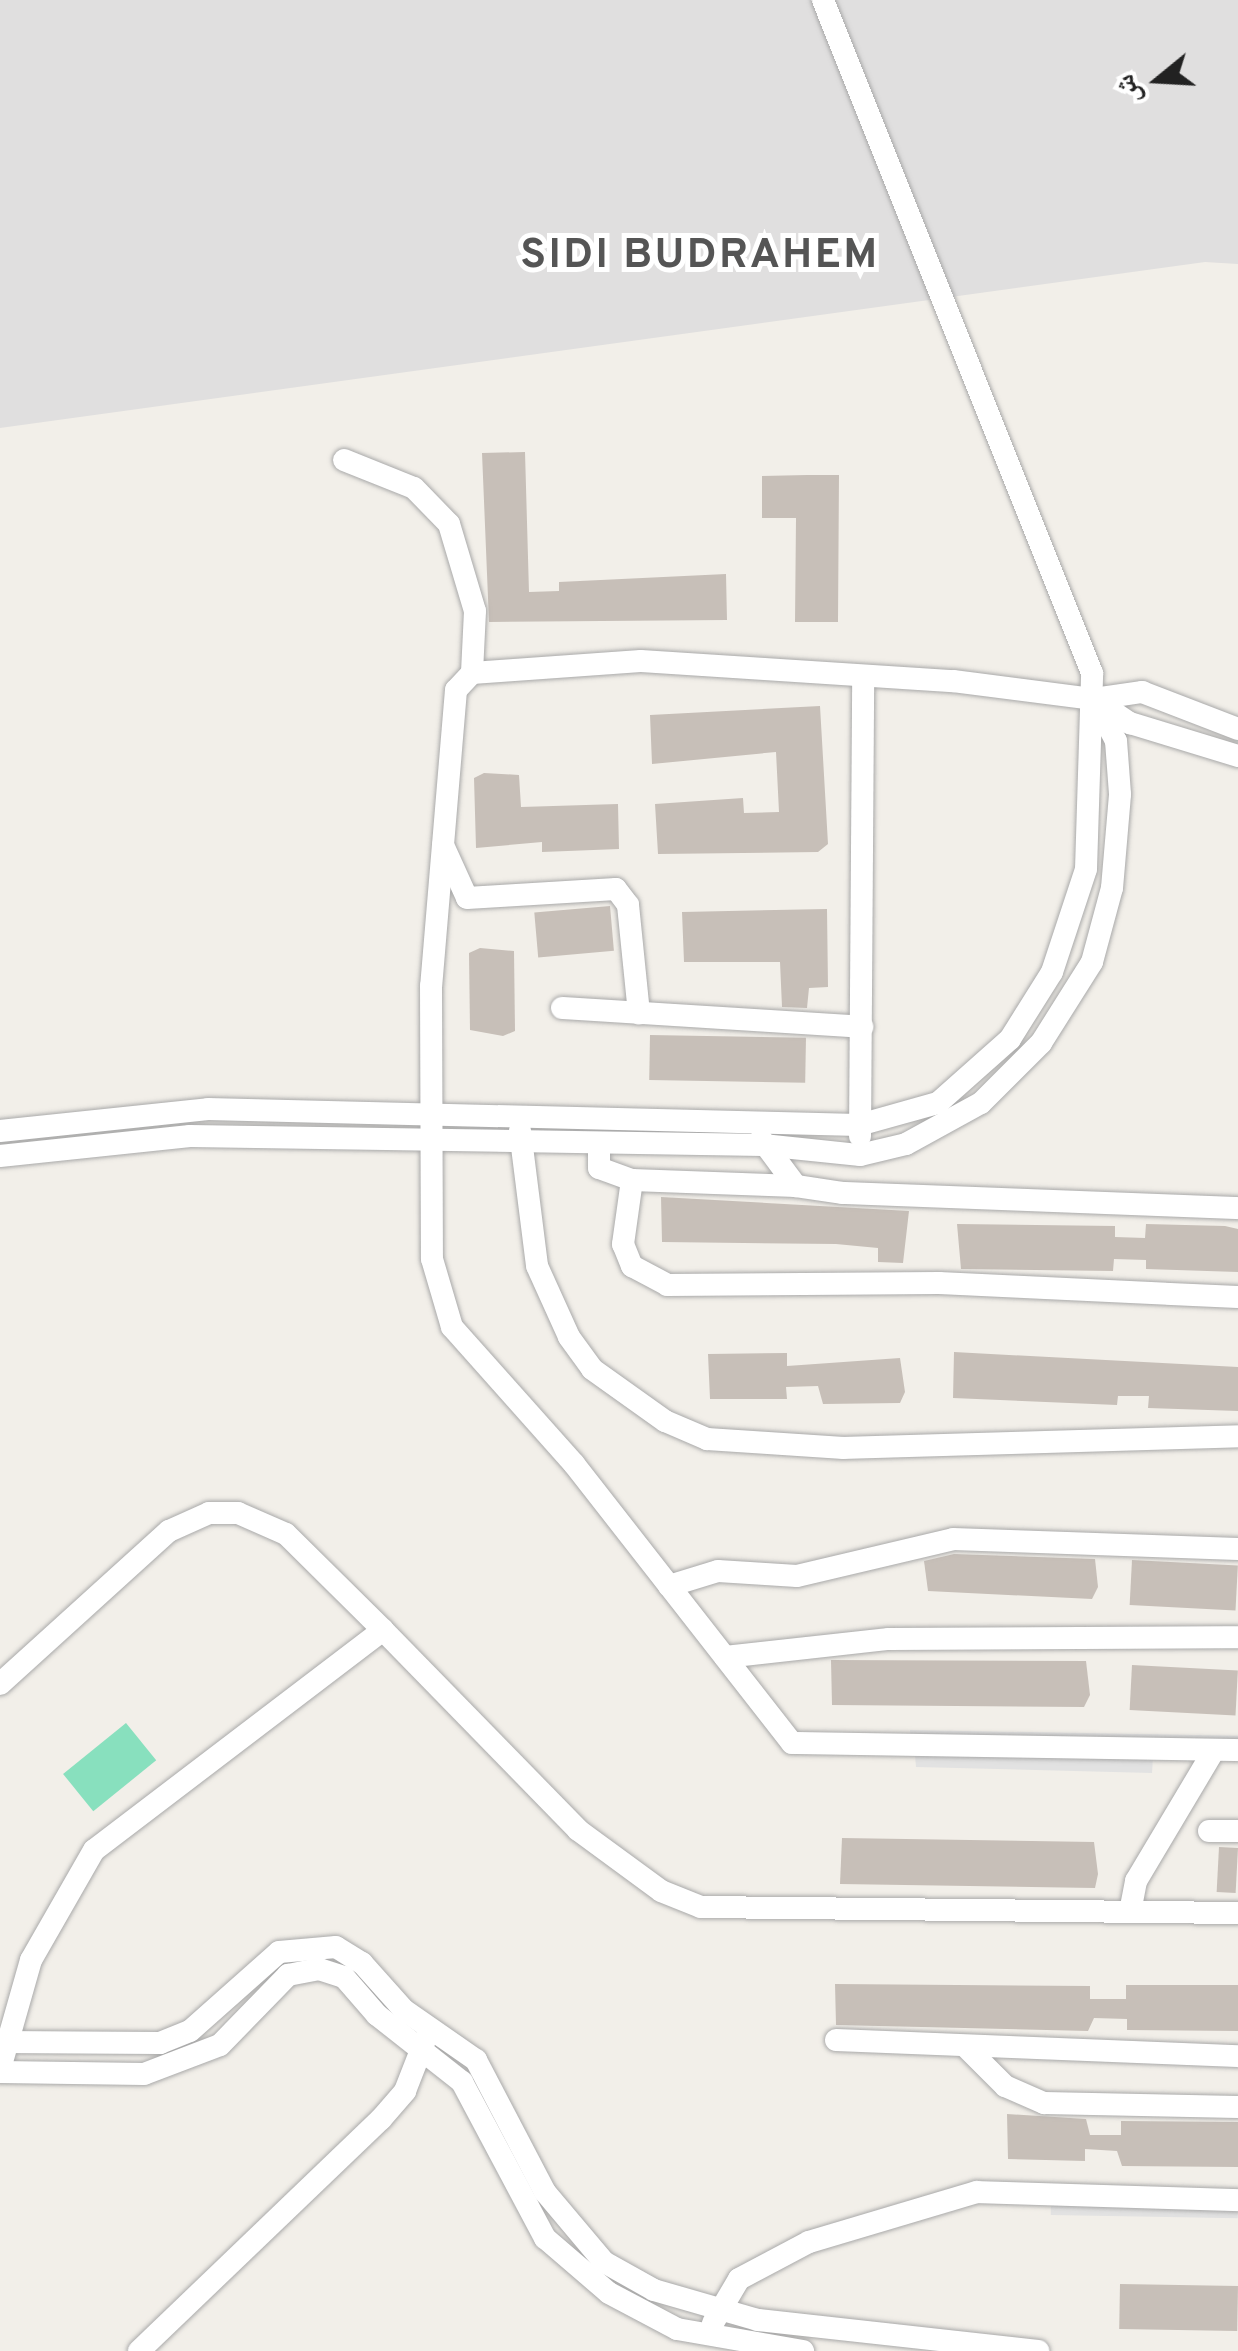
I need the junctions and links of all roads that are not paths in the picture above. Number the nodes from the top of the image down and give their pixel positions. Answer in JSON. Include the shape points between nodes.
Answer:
{"nodes":[{"id":1,"x":822,"y":0,"type":"edge"},
{"id":2,"x":344,"y":460,"type":"dead end"},
{"id":3,"x":472,"y":673,"type":"junction"},
{"id":4,"x":864,"y":678,"type":"junction"},
{"id":5,"x":1094,"y":699,"type":"junction"},
{"id":6,"x":1238,"y":729,"type":"edge"},
{"id":7,"x":1238,"y":756,"type":"edge"},
{"id":8,"x":441,"y":841,"type":"junction"},
{"id":9,"x":562,"y":1008,"type":"dead end"},
{"id":10,"x":638,"y":1013,"type":"junction"},
{"id":11,"x":862,"y":1027,"type":"junction"},
{"id":12,"x":520,"y":1120,"type":"junction"},
{"id":13,"x":860,"y":1125,"type":"junction"},
{"id":14,"x":430,"y":1130,"type":"junction"},
{"id":15,"x":0,"y":1131,"type":"edge"},
{"id":16,"x":759,"y":1134,"type":"junction"},
{"id":17,"x":520,"y":1145,"type":"junction"},
{"id":18,"x":599,"y":1146,"type":"junction"},
{"id":19,"x":860,"y":1155,"type":"junction"},
{"id":20,"x":0,"y":1156,"type":"edge"},
{"id":21,"x":632,"y":1180,"type":"junction"},
{"id":22,"x":796,"y":1186,"type":"junction"},
{"id":23,"x":1238,"y":1208,"type":"edge"},
{"id":24,"x":1238,"y":1297,"type":"edge"},
{"id":25,"x":1238,"y":1436,"type":"edge"},
{"id":26,"x":1238,"y":1549,"type":"edge"},
{"id":27,"x":669,"y":1586,"type":"junction"},
{"id":28,"x":384,"y":1630,"type":"junction"},
{"id":29,"x":1238,"y":1637,"type":"edge"},
{"id":30,"x":725,"y":1657,"type":"junction"},
{"id":31,"x":0,"y":1684,"type":"edge"},
{"id":32,"x":1214,"y":1750,"type":"junction"},
{"id":33,"x":1238,"y":1750,"type":"edge"},
{"id":34,"x":1209,"y":1831,"type":"dead end"},
{"id":35,"x":1238,"y":1831,"type":"edge"},
{"id":36,"x":1130,"y":1912,"type":"junction"},
{"id":37,"x":1238,"y":1913,"type":"edge"},
{"id":38,"x":429,"y":2025,"type":"junction"},
{"id":39,"x":836,"y":2040,"type":"dead end"},
{"id":40,"x":1,"y":2041,"type":"edge"},
{"id":41,"x":965,"y":2046,"type":"junction"},
{"id":42,"x":422,"y":2050,"type":"junction"},
{"id":43,"x":1238,"y":2056,"type":"edge"},
{"id":44,"x":0,"y":2071,"type":"edge"},
{"id":45,"x":1238,"y":2107,"type":"edge"},
{"id":46,"x":1238,"y":2200,"type":"edge"},
{"id":47,"x":719,"y":2310,"type":"junction"},
{"id":48,"x":708,"y":2336,"type":"junction"},
{"id":49,"x":139,"y":2351,"type":"edge"},
{"id":50,"x":803,"y":2351,"type":"edge"},
{"id":51,"x":1038,"y":2351,"type":"edge"}],
"edges":[{"from":1,"to":5,"type":"street","via":[[895,193],[963,335],[1092,673]]},
{"from":2,"to":3,"type":"street","via":[[414,488],[448,524],[475,610]]},
{"from":3,"to":4,"type":"street","via":[[641,661]]},
{"from":3,"to":8,"type":"street","via":[[456,690]]},
{"from":4,"to":5,"type":"street"},
{"from":4,"to":11,"type":"street"},
{"from":5,"to":6,"type":"street","via":[[1142,692]]},
{"from":5,"to":7,"type":"street","via":[[1130,724]]},
{"from":5,"to":13,"type":"street","via":[[1086,870],[1052,972],[1010,1038],[938,1103]]},
{"from":5,"to":19,"type":"street","via":[[1116,740],[1120,794],[1112,888],[1092,962],[1040,1043],[981,1103],[906,1144]]},
{"from":8,"to":10,"type":"street","via":[[466,898],[616,889],[628,905]]},
{"from":8,"to":14,"type":"street"},
{"from":9,"to":10,"type":"street"},
{"from":10,"to":11,"type":"street"},
{"from":11,"to":13,"type":"street"},
{"from":12,"to":14,"type":"street"},
{"from":12,"to":16,"type":"street"},
{"from":12,"to":17,"type":"street"},
{"from":13,"to":16,"type":"street"},
{"from":13,"to":19,"type":"street"},
{"from":14,"to":15,"type":"street","via":[[208,1110]]},
{"from":14,"to":17,"type":"street"},
{"from":14,"to":20,"type":"street","via":[[190,1136]]},
{"from":14,"to":27,"type":"street","via":[[432,1259],[452,1328]]},
{"from":16,"to":18,"type":"street"},
{"from":16,"to":19,"type":"street"},
{"from":16,"to":22,"type":"street"},
{"from":17,"to":18,"type":"street"},
{"from":17,"to":25,"type":"street","via":[[537,1266],[568,1337],[592,1369],[665,1421],[707,1439],[844,1448]]},
{"from":18,"to":21,"type":"street","via":[[599,1168]]},
{"from":21,"to":22,"type":"street"},
{"from":21,"to":24,"type":"street","via":[[623,1244],[632,1266],[667,1286],[939,1284]]},
{"from":22,"to":23,"type":"street"},
{"from":26,"to":27,"type":"street","via":[[953,1539],[797,1576],[718,1572]]},
{"from":27,"to":30,"type":"street"},
{"from":28,"to":31,"type":"street","via":[[286,1534],[238,1513],[209,1513],[169,1531]]},
{"from":28,"to":36,"type":"street","via":[[578,1830],[661,1891],[701,1906]]},
{"from":28,"to":40,"type":"street","via":[[94,1850],[30,1960]]},
{"from":29,"to":30,"type":"street","via":[[889,1638]]},
{"from":30,"to":32,"type":"street","via":[[792,1743]]},
{"from":32,"to":33,"type":"street"},
{"from":32,"to":36,"type":"street","via":[[1143,1866]]},
{"from":34,"to":35,"type":"street"},
{"from":36,"to":37,"type":"street"},
{"from":38,"to":40,"type":"street","via":[[362,1963],[336,1947],[312,1947],[279,1952],[190,2032],[160,2043]]},
{"from":38,"to":42,"type":"street"},
{"from":38,"to":47,"type":"street","via":[[493,2082],[545,2192],[604,2262],[654,2290]]},
{"from":39,"to":41,"type":"street"},
{"from":40,"to":44,"type":"street"},
{"from":41,"to":43,"type":"street"},
{"from":41,"to":45,"type":"street","via":[[1005,2086],[1044,2103]]},
{"from":42,"to":44,"type":"street","via":[[344,1977],[319,1968],[288,1975],[264,1992],[220,2045],[144,2074]]},
{"from":42,"to":48,"type":"street","via":[[462,2082],[544,2238],[609,2293]]},
{"from":42,"to":49,"type":"street","via":[[405,2091],[381,2120]]},
{"from":46,"to":47,"type":"street","via":[[976,2192],[809,2242],[739,2279]]},
{"from":47,"to":48,"type":"street"},
{"from":47,"to":51,"type":"street"},
{"from":48,"to":50,"type":"street"}]}
